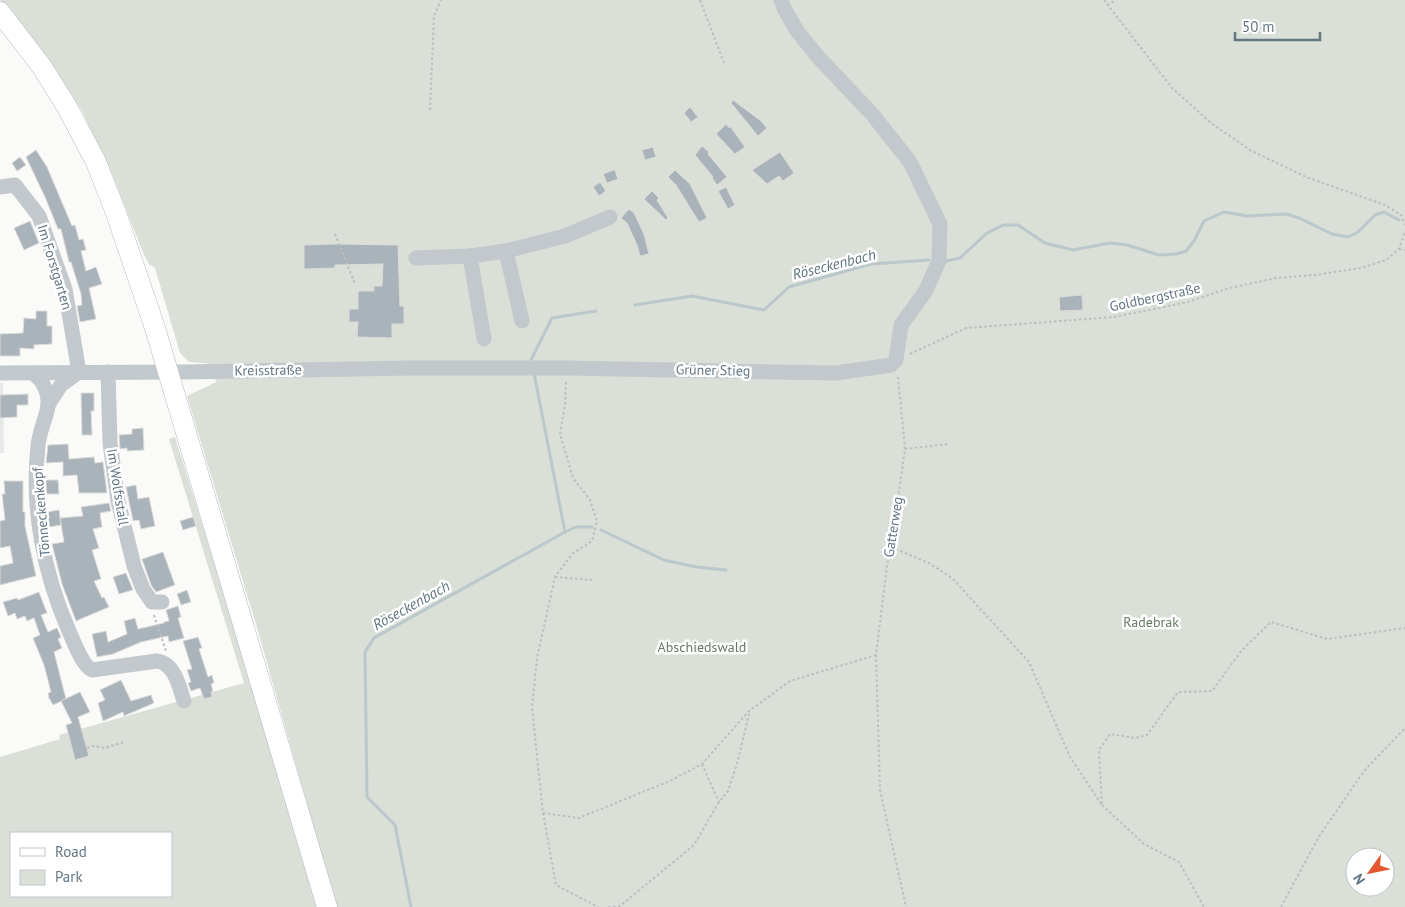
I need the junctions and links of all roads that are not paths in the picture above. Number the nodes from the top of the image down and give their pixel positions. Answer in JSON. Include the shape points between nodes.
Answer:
{"nodes":[{"id":1,"x":781,"y":0,"type":"edge"},
{"id":2,"x":0,"y":12,"type":"edge"},
{"id":3,"x":0,"y":187,"type":"edge"},
{"id":4,"x":610,"y":217,"type":"dead end"},
{"id":5,"x":506,"y":252,"type":"junction"},
{"id":6,"x":470,"y":256,"type":"junction"},
{"id":7,"x":416,"y":258,"type":"dead end"},
{"id":8,"x":522,"y":321,"type":"dead end"},
{"id":9,"x":484,"y":339,"type":"dead end"},
{"id":10,"x":535,"y":368,"type":"joint"},
{"id":11,"x":79,"y":372,"type":"junction"},
{"id":12,"x":108,"y":372,"type":"junction"},
{"id":13,"x":168,"y":372,"type":"junction"},
{"id":14,"x":0,"y":373,"type":"edge"},
{"id":15,"x":33,"y":373,"type":"junction"},
{"id":16,"x":48,"y":405,"type":"junction"},
{"id":17,"x":162,"y":602,"type":"dead end"},
{"id":18,"x":184,"y":701,"type":"dead end"},
{"id":19,"x":327,"y":907,"type":"edge"}],
"edges":[{"from":1,"to":10,"type":"street","name":"Grüner Stieg","via":[[803,38],[872,114],[910,162],[940,224],[939,261],[925,292],[901,325],[893,362],[836,372]]},
{"from":2,"to":13,"type":"main road","via":[[42,67],[96,162]]},
{"from":3,"to":11,"type":"street","name":"Im Forstgarten","via":[[15,186],[38,216],[65,289]]},
{"from":4,"to":5,"type":"street","via":[[565,236]]},
{"from":5,"to":6,"type":"street"},
{"from":5,"to":8,"type":"street"},
{"from":6,"to":7,"type":"street"},
{"from":6,"to":9,"type":"street"},
{"from":10,"to":13,"type":"street","name":"Kreisstraße"},
{"from":11,"to":12,"type":"street","name":"Kreisstraße"},
{"from":11,"to":15,"type":"street","name":"Kreisstraße"},
{"from":11,"to":16,"type":"street","name":"Tönneckenkopf","via":[[61,385]]},
{"from":12,"to":13,"type":"street","name":"Kreisstraße"},
{"from":12,"to":17,"type":"street","name":"Im Wolfsstall","via":[[114,480],[128,543],[147,597],[157,604]]},
{"from":13,"to":19,"type":"main road"},
{"from":14,"to":15,"type":"street","name":"Kreisstraße"},
{"from":15,"to":16,"type":"street","via":[[43,382]]},
{"from":16,"to":18,"type":"street","name":"Tönneckenkopf","via":[[38,438],[36,459],[40,531],[52,585],[76,647],[92,670],[157,661],[165,663],[171,669]]}]}
